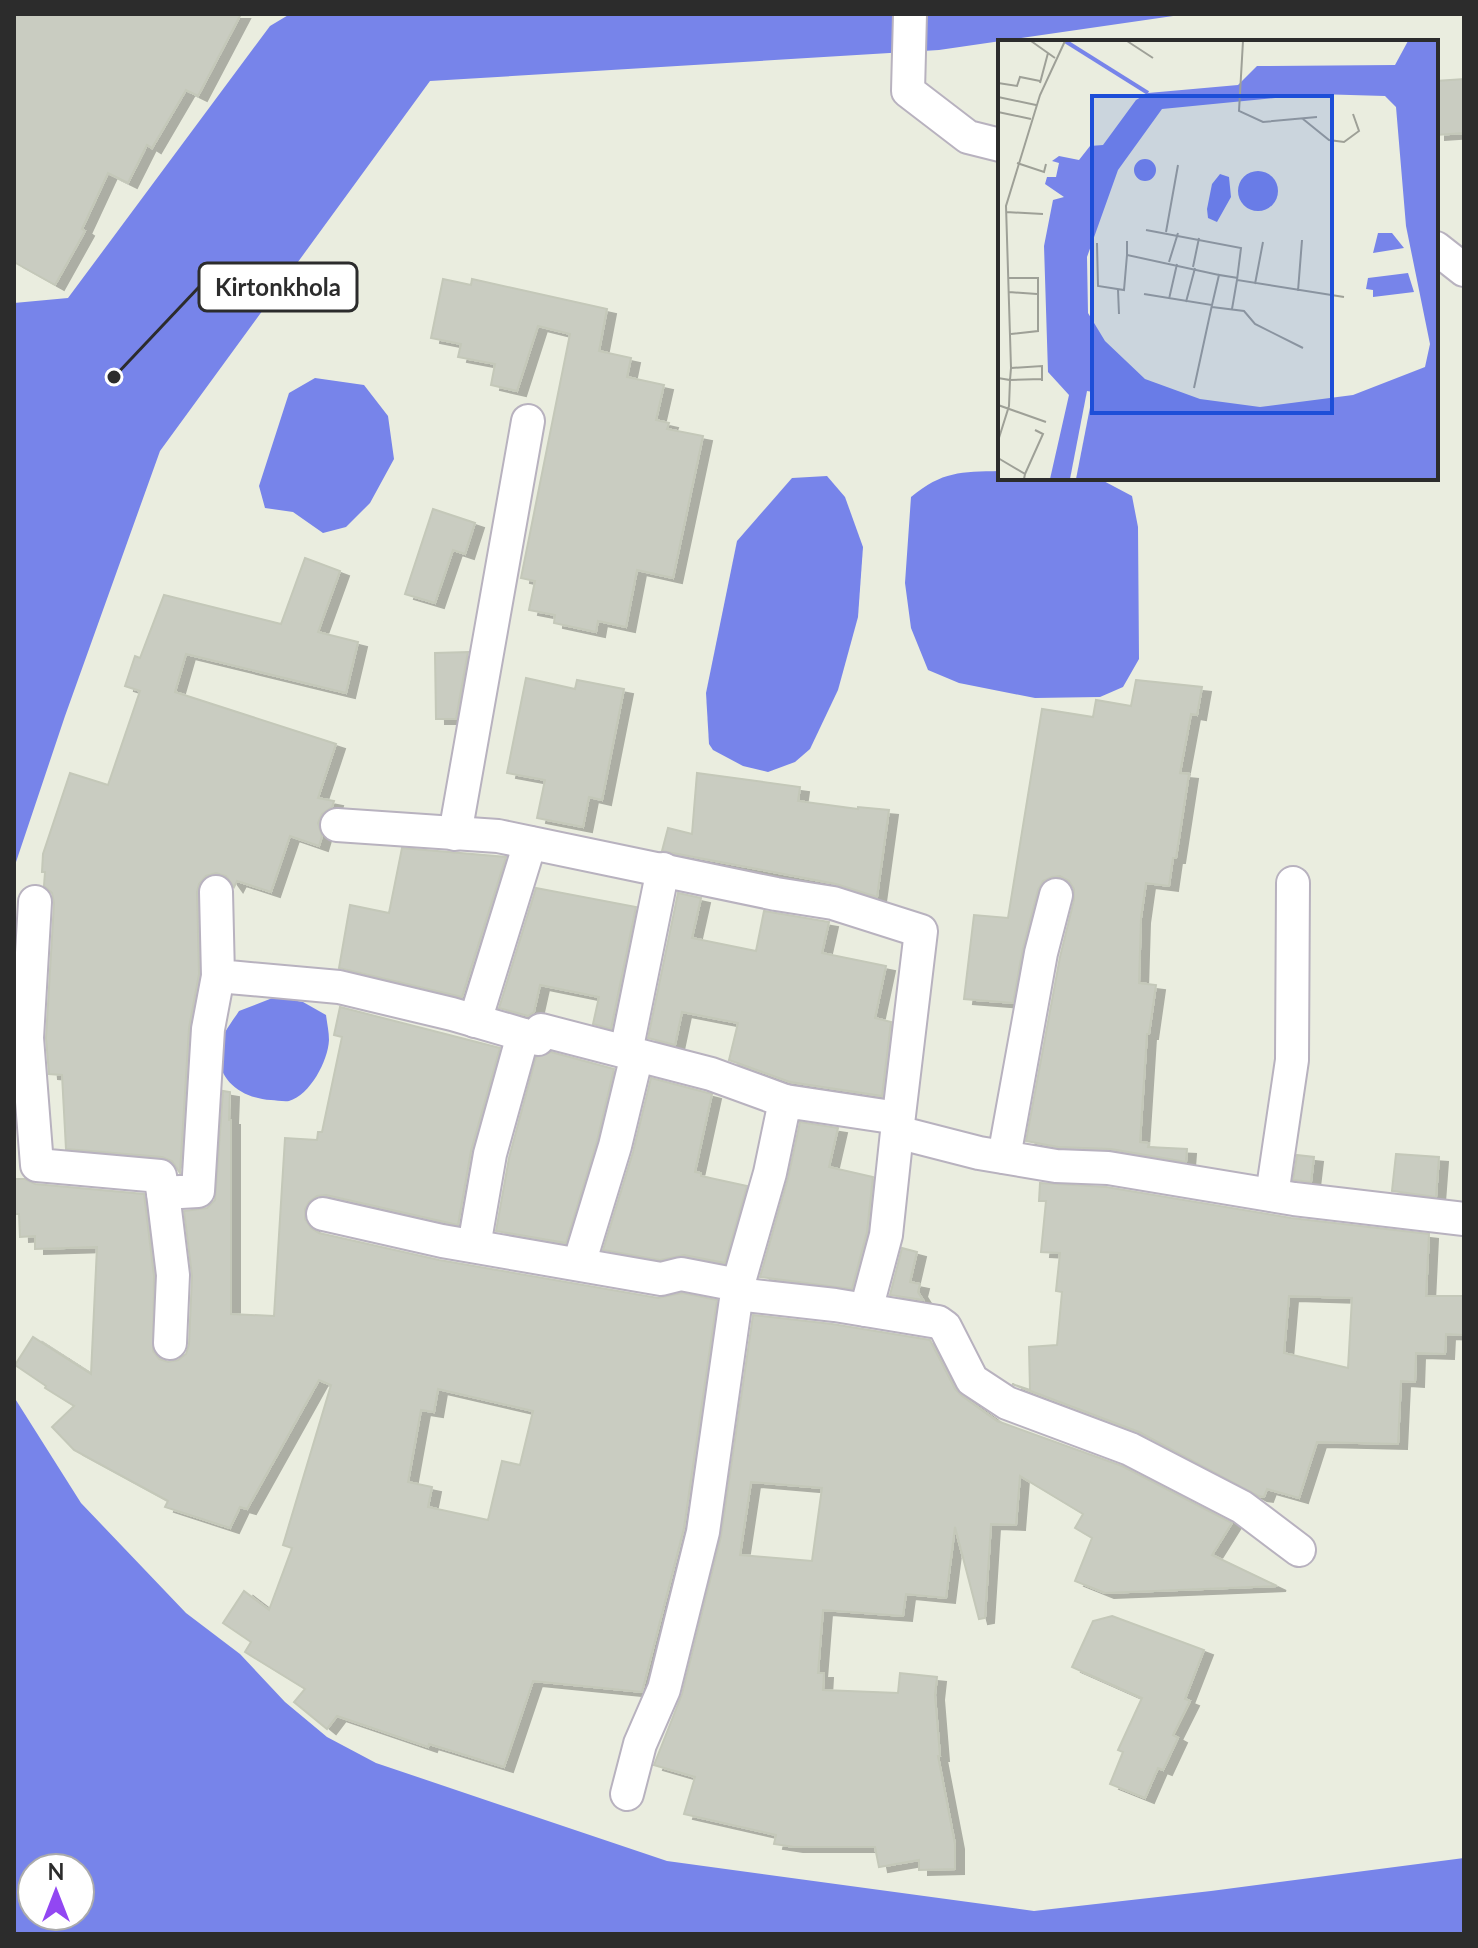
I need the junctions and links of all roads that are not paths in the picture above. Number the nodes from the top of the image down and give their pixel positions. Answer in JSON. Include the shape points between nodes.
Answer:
{"nodes":[{"id":1,"x":910,"y":14,"type":"edge"},
{"id":2,"x":998,"y":144,"type":"edge"},
{"id":3,"x":1438,"y":250,"type":"edge"},
{"id":4,"x":1464,"y":270,"type":"edge"},
{"id":5,"x":528,"y":421,"type":"dead end"},
{"id":6,"x":337,"y":825,"type":"dead end"},
{"id":7,"x":455,"y":834,"type":"junction"},
{"id":8,"x":530,"y":843,"type":"junction"},
{"id":9,"x":663,"y":869,"type":"junction"},
{"id":10,"x":1293,"y":883,"type":"dead end"},
{"id":11,"x":216,"y":892,"type":"dead end"},
{"id":12,"x":1056,"y":895,"type":"dead end"},
{"id":13,"x":35,"y":902,"type":"dead end"},
{"id":14,"x":218,"y":976,"type":"junction"},
{"id":15,"x":475,"y":1021,"type":"junction"},
{"id":16,"x":523,"y":1035,"type":"junction"},
{"id":17,"x":631,"y":1054,"type":"junction"},
{"id":18,"x":785,"y":1101,"type":"junction"},
{"id":19,"x":897,"y":1125,"type":"junction"},
{"id":20,"x":1004,"y":1157,"type":"junction"},
{"id":21,"x":163,"y":1193,"type":"junction"},
{"id":22,"x":1272,"y":1195,"type":"junction"},
{"id":23,"x":323,"y":1214,"type":"dead end"},
{"id":24,"x":1464,"y":1219,"type":"edge"},
{"id":25,"x":474,"y":1246,"type":"junction"},
{"id":26,"x":579,"y":1264,"type":"junction"},
{"id":27,"x":738,"y":1289,"type":"junction"},
{"id":28,"x":866,"y":1310,"type":"junction"},
{"id":29,"x":170,"y":1343,"type":"dead end"},
{"id":30,"x":1299,"y":1550,"type":"dead end"},
{"id":31,"x":627,"y":1794,"type":"dead end"}],
"edges":[{"from":1,"to":2,"type":"street","via":[[908,91],[968,137]]},
{"from":3,"to":4,"type":"street"},
{"from":5,"to":7,"type":"street"},
{"from":6,"to":7,"type":"street"},
{"from":7,"to":8,"type":"street"},
{"from":8,"to":9,"type":"street"},
{"from":8,"to":15,"type":"street"},
{"from":9,"to":17,"type":"street"},
{"from":9,"to":19,"type":"street","via":[[833,903],[921,931]]},
{"from":10,"to":22,"type":"street","via":[[1292,1060]]},
{"from":11,"to":14,"type":"street"},
{"from":12,"to":20,"type":"street"},
{"from":13,"to":21,"type":"street","via":[[27,1038],[37,1165],[160,1176]]},
{"from":14,"to":15,"type":"street","via":[[339,987]]},
{"from":14,"to":21,"type":"street","via":[[208,1029],[198,1191]]},
{"from":15,"to":16,"type":"street"},
{"from":16,"to":17,"type":"street","via":[[538,1039],[541,1030]]},
{"from":16,"to":25,"type":"street","via":[[490,1154]]},
{"from":17,"to":18,"type":"street","via":[[711,1074]]},
{"from":17,"to":26,"type":"street","via":[[615,1146]]},
{"from":18,"to":19,"type":"street"},
{"from":18,"to":27,"type":"street"},
{"from":19,"to":20,"type":"street"},
{"from":19,"to":28,"type":"street","via":[[886,1235]]},
{"from":20,"to":22,"type":"street"},
{"from":21,"to":29,"type":"street","via":[[173,1275]]},
{"from":22,"to":24,"type":"street"},
{"from":23,"to":25,"type":"street"},
{"from":25,"to":26,"type":"street"},
{"from":26,"to":27,"type":"street","via":[[661,1279],[681,1274]]},
{"from":27,"to":28,"type":"street"},
{"from":27,"to":31,"type":"street","via":[[703,1532],[664,1689],[640,1744]]},
{"from":28,"to":30,"type":"street","via":[[938,1322],[972,1380],[1007,1403],[1130,1449],[1242,1507]]}]}
